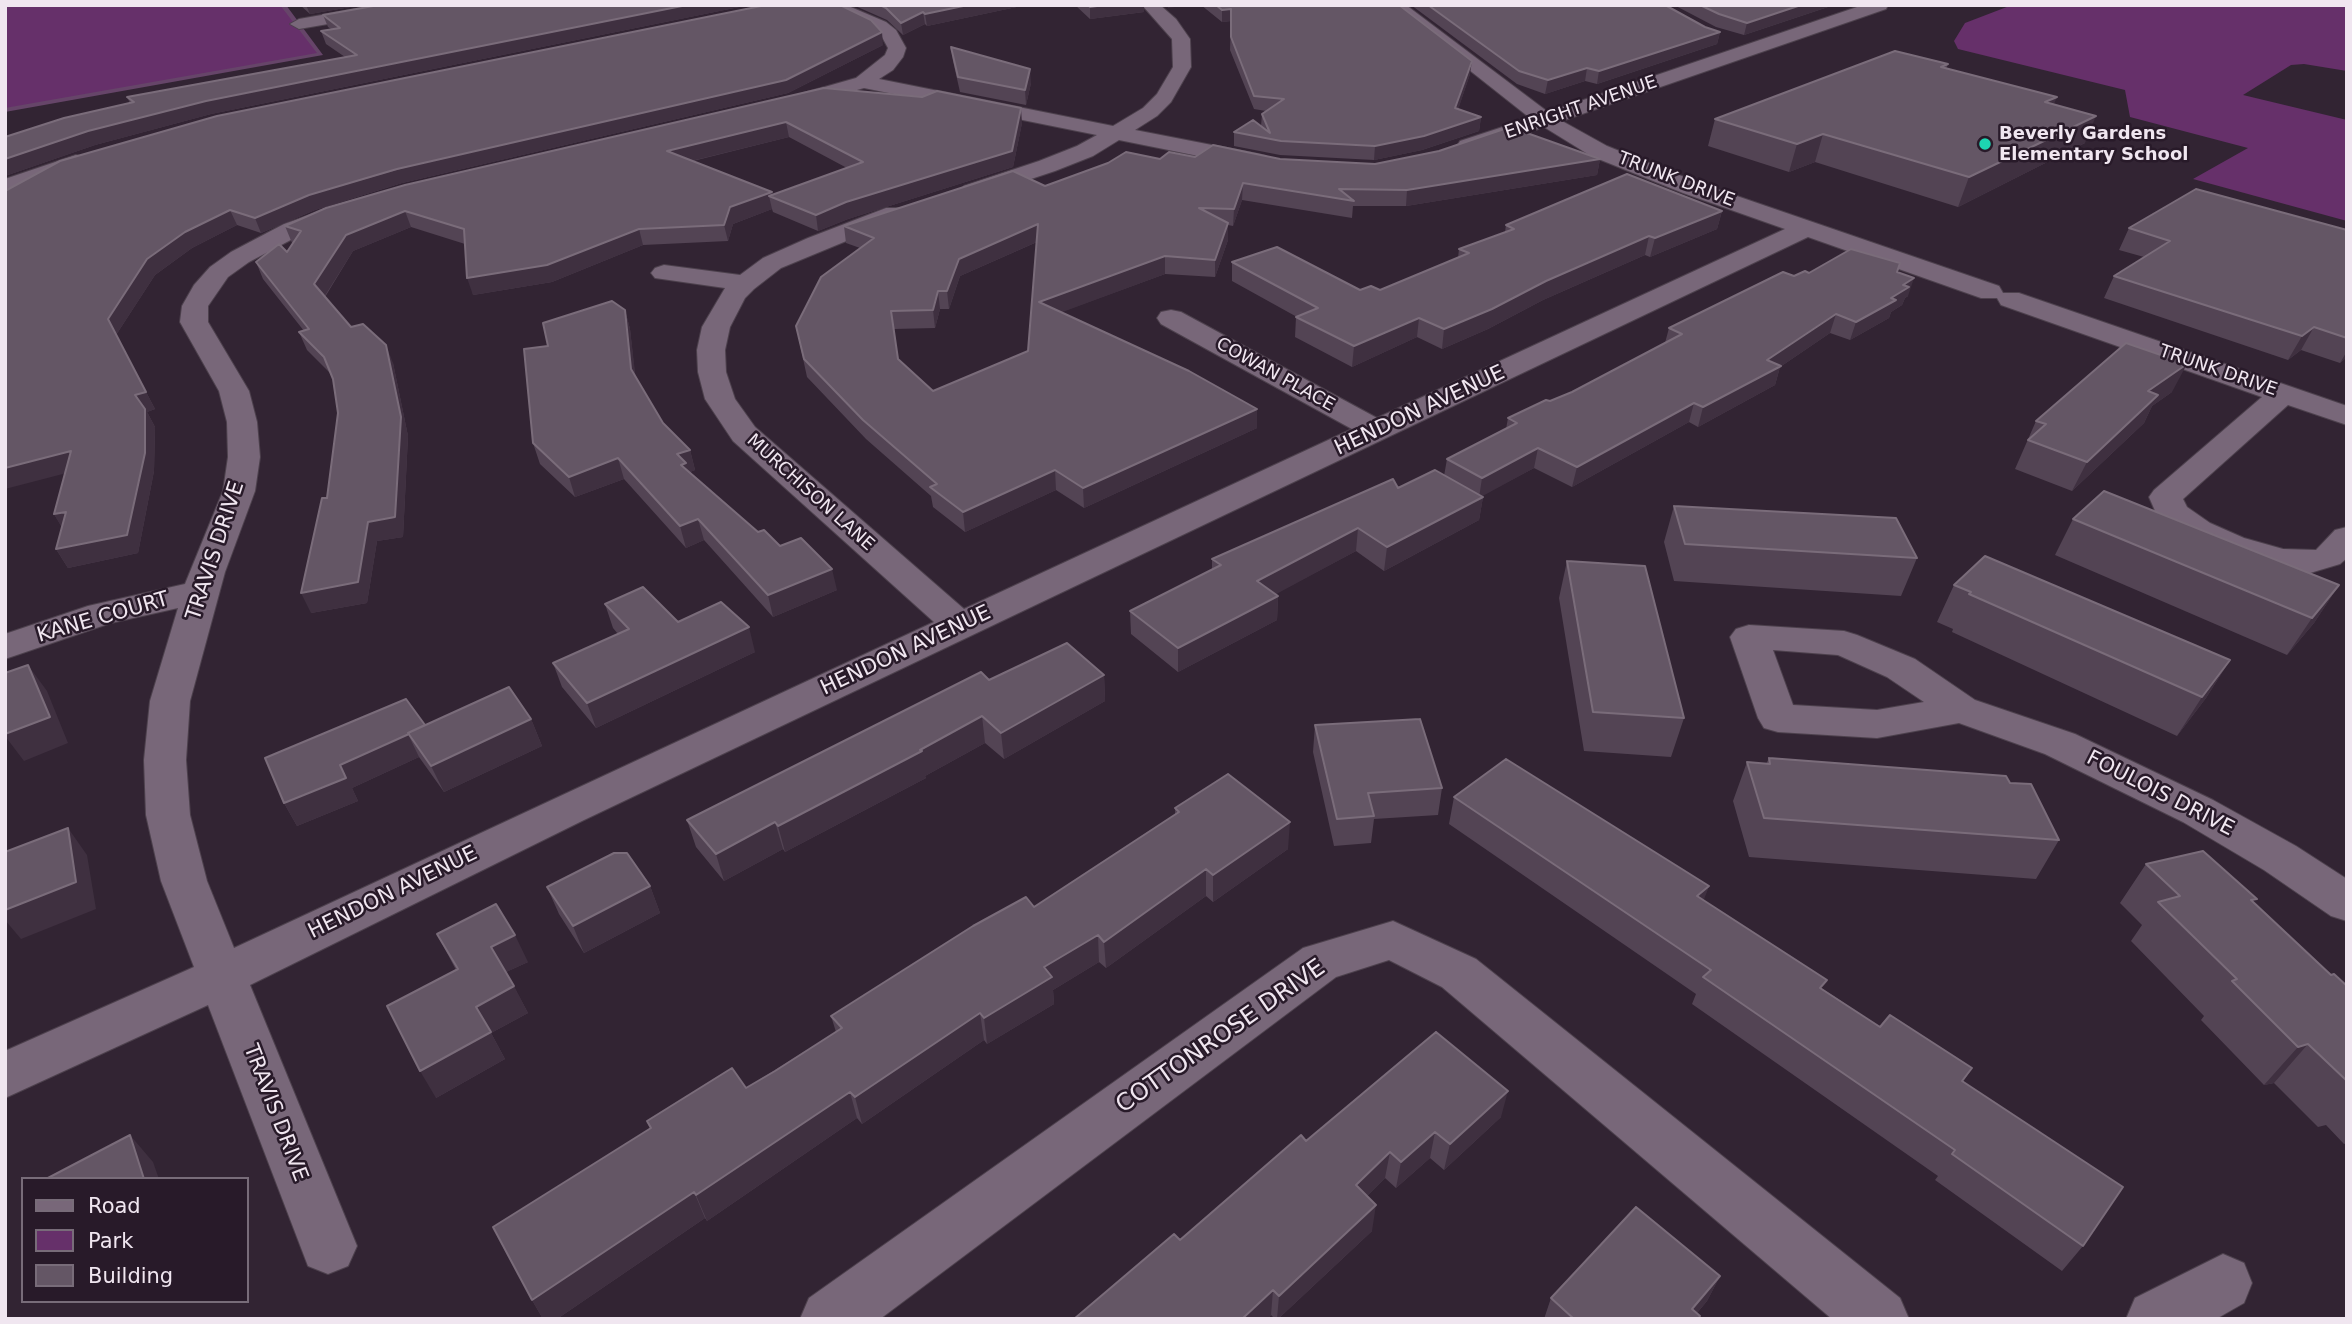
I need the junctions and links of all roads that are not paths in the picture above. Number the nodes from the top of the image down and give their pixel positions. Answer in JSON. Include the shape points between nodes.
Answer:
{"nodes":[{"id":1,"x":409,"y":5,"type":"edge"},
{"id":2,"x":831,"y":5,"type":"edge"},
{"id":3,"x":1150,"y":5,"type":"edge"},
{"id":4,"x":1395,"y":5,"type":"edge"},
{"id":5,"x":1880,"y":5,"type":"edge"},
{"id":6,"x":299,"y":24,"type":"dead end"},
{"id":7,"x":1730,"y":40,"type":"dead end"},
{"id":8,"x":1754,"y":47,"type":"junction"},
{"id":9,"x":863,"y":82,"type":"junction"},
{"id":10,"x":770,"y":107,"type":"edge"},
{"id":11,"x":1545,"y":119,"type":"junction"},
{"id":12,"x":1118,"y":133,"type":"junction"},
{"id":13,"x":1454,"y":150,"type":"edge"},
{"id":14,"x":92,"y":157,"type":"edge"},
{"id":15,"x":1280,"y":165,"type":"edge"},
{"id":16,"x":5,"y":187,"type":"edge"},
{"id":17,"x":942,"y":200,"type":"edge"},
{"id":18,"x":365,"y":203,"type":"edge"},
{"id":19,"x":915,"y":207,"type":"edge"},
{"id":20,"x":1807,"y":228,"type":"junction"},
{"id":21,"x":664,"y":273,"type":"dead end"},
{"id":22,"x":745,"y":283,"type":"junction"},
{"id":23,"x":1171,"y":318,"type":"dead end"},
{"id":24,"x":2283,"y":394,"type":"junction"},
{"id":25,"x":2347,"y":416,"type":"edge"},
{"id":26,"x":1378,"y":431,"type":"junction"},
{"id":27,"x":2347,"y":537,"type":"edge"},
{"id":28,"x":201,"y":592,"type":"junction"},
{"id":29,"x":961,"y":626,"type":"junction"},
{"id":30,"x":5,"y":647,"type":"edge"},
{"id":31,"x":1961,"y":709,"type":"junction"},
{"id":32,"x":2347,"y":903,"type":"edge"},
{"id":33,"x":222,"y":976,"type":"junction"},
{"id":34,"x":5,"y":1075,"type":"edge"},
{"id":35,"x":328,"y":1246,"type":"dead end"},
{"id":36,"x":2223,"y":1283,"type":"dead end"},
{"id":37,"x":830,"y":1319,"type":"edge"},
{"id":38,"x":1879,"y":1319,"type":"edge"},
{"id":39,"x":2156,"y":1319,"type":"edge"}],
"edges":[{"from":1,"to":6,"type":"street"},
{"from":2,"to":9,"type":"street","via":[[880,26],[895,41],[894,57]]},
{"from":3,"to":12,"type":"street","via":[[1181,38],[1182,67],[1164,98]]},
{"from":4,"to":11,"type":"street","name":"TRUNK DRIVE"},
{"from":5,"to":8,"type":"street","name":"ENRIGHT AVENUE"},
{"from":7,"to":8,"type":"street"},
{"from":8,"to":11,"type":"street","name":"ENRIGHT AVENUE"},
{"from":9,"to":10,"type":"street"},
{"from":9,"to":12,"type":"street"},
{"from":11,"to":13,"type":"street","name":"ENRIGHT AVENUE"},
{"from":11,"to":20,"type":"street","name":"TRUNK DRIVE","via":[[1600,151]]},
{"from":12,"to":15,"type":"street"},
{"from":12,"to":17,"type":"street","via":[[1047,166]]},
{"from":14,"to":16,"type":"street"},
{"from":18,"to":28,"type":"street","name":"TRAVIS DRIVE","via":[[293,229],[240,257],[219,272],[195,306],[194,322],[234,391],[244,457],[239,491]]},
{"from":19,"to":22,"type":"street","name":"MURCHISON LANE","via":[[772,263]]},
{"from":20,"to":24,"type":"street","name":"TRUNK DRIVE"},
{"from":20,"to":26,"type":"street","name":"HENDON AVENUE"},
{"from":21,"to":22,"type":"street"},
{"from":22,"to":29,"type":"street","name":"MURCHISON LANE","via":[[716,327],[710,350],[720,399],[744,434]]},
{"from":23,"to":26,"type":"street","name":"COWAN PLACE"},
{"from":24,"to":25,"type":"street","name":"TRUNK DRIVE"},
{"from":24,"to":27,"type":"street","via":[[2166,497],[2172,513],[2232,545],[2280,559],[2310,562],[2328,557]]},
{"from":26,"to":29,"type":"street","name":"HENDON AVENUE"},
{"from":28,"to":30,"type":"street","name":"KANE COURT","via":[[101,614]]},
{"from":28,"to":33,"type":"street","name":"TRAVIS DRIVE","via":[[170,701],[166,788],[184,881]]},
{"from":29,"to":33,"type":"street","name":"HENDON AVENUE"},
{"from":31,"to":31,"type":"street","name":"FOULOIS DRIVE","via":[[1901,667],[1844,643],[1749,638],[1778,718],[1877,724]]},
{"from":31,"to":32,"type":"street","name":"FOULOIS DRIVE","via":[[2060,744],[2198,811]]},
{"from":33,"to":34,"type":"street","name":"HENDON AVENUE"},
{"from":33,"to":35,"type":"street","name":"TRAVIS DRIVE"},
{"from":36,"to":39,"type":"street"},
{"from":37,"to":38,"type":"street","name":"COTTONROSE DRIVE","via":[[1320,962],[1392,940],[1460,973]]}]}
